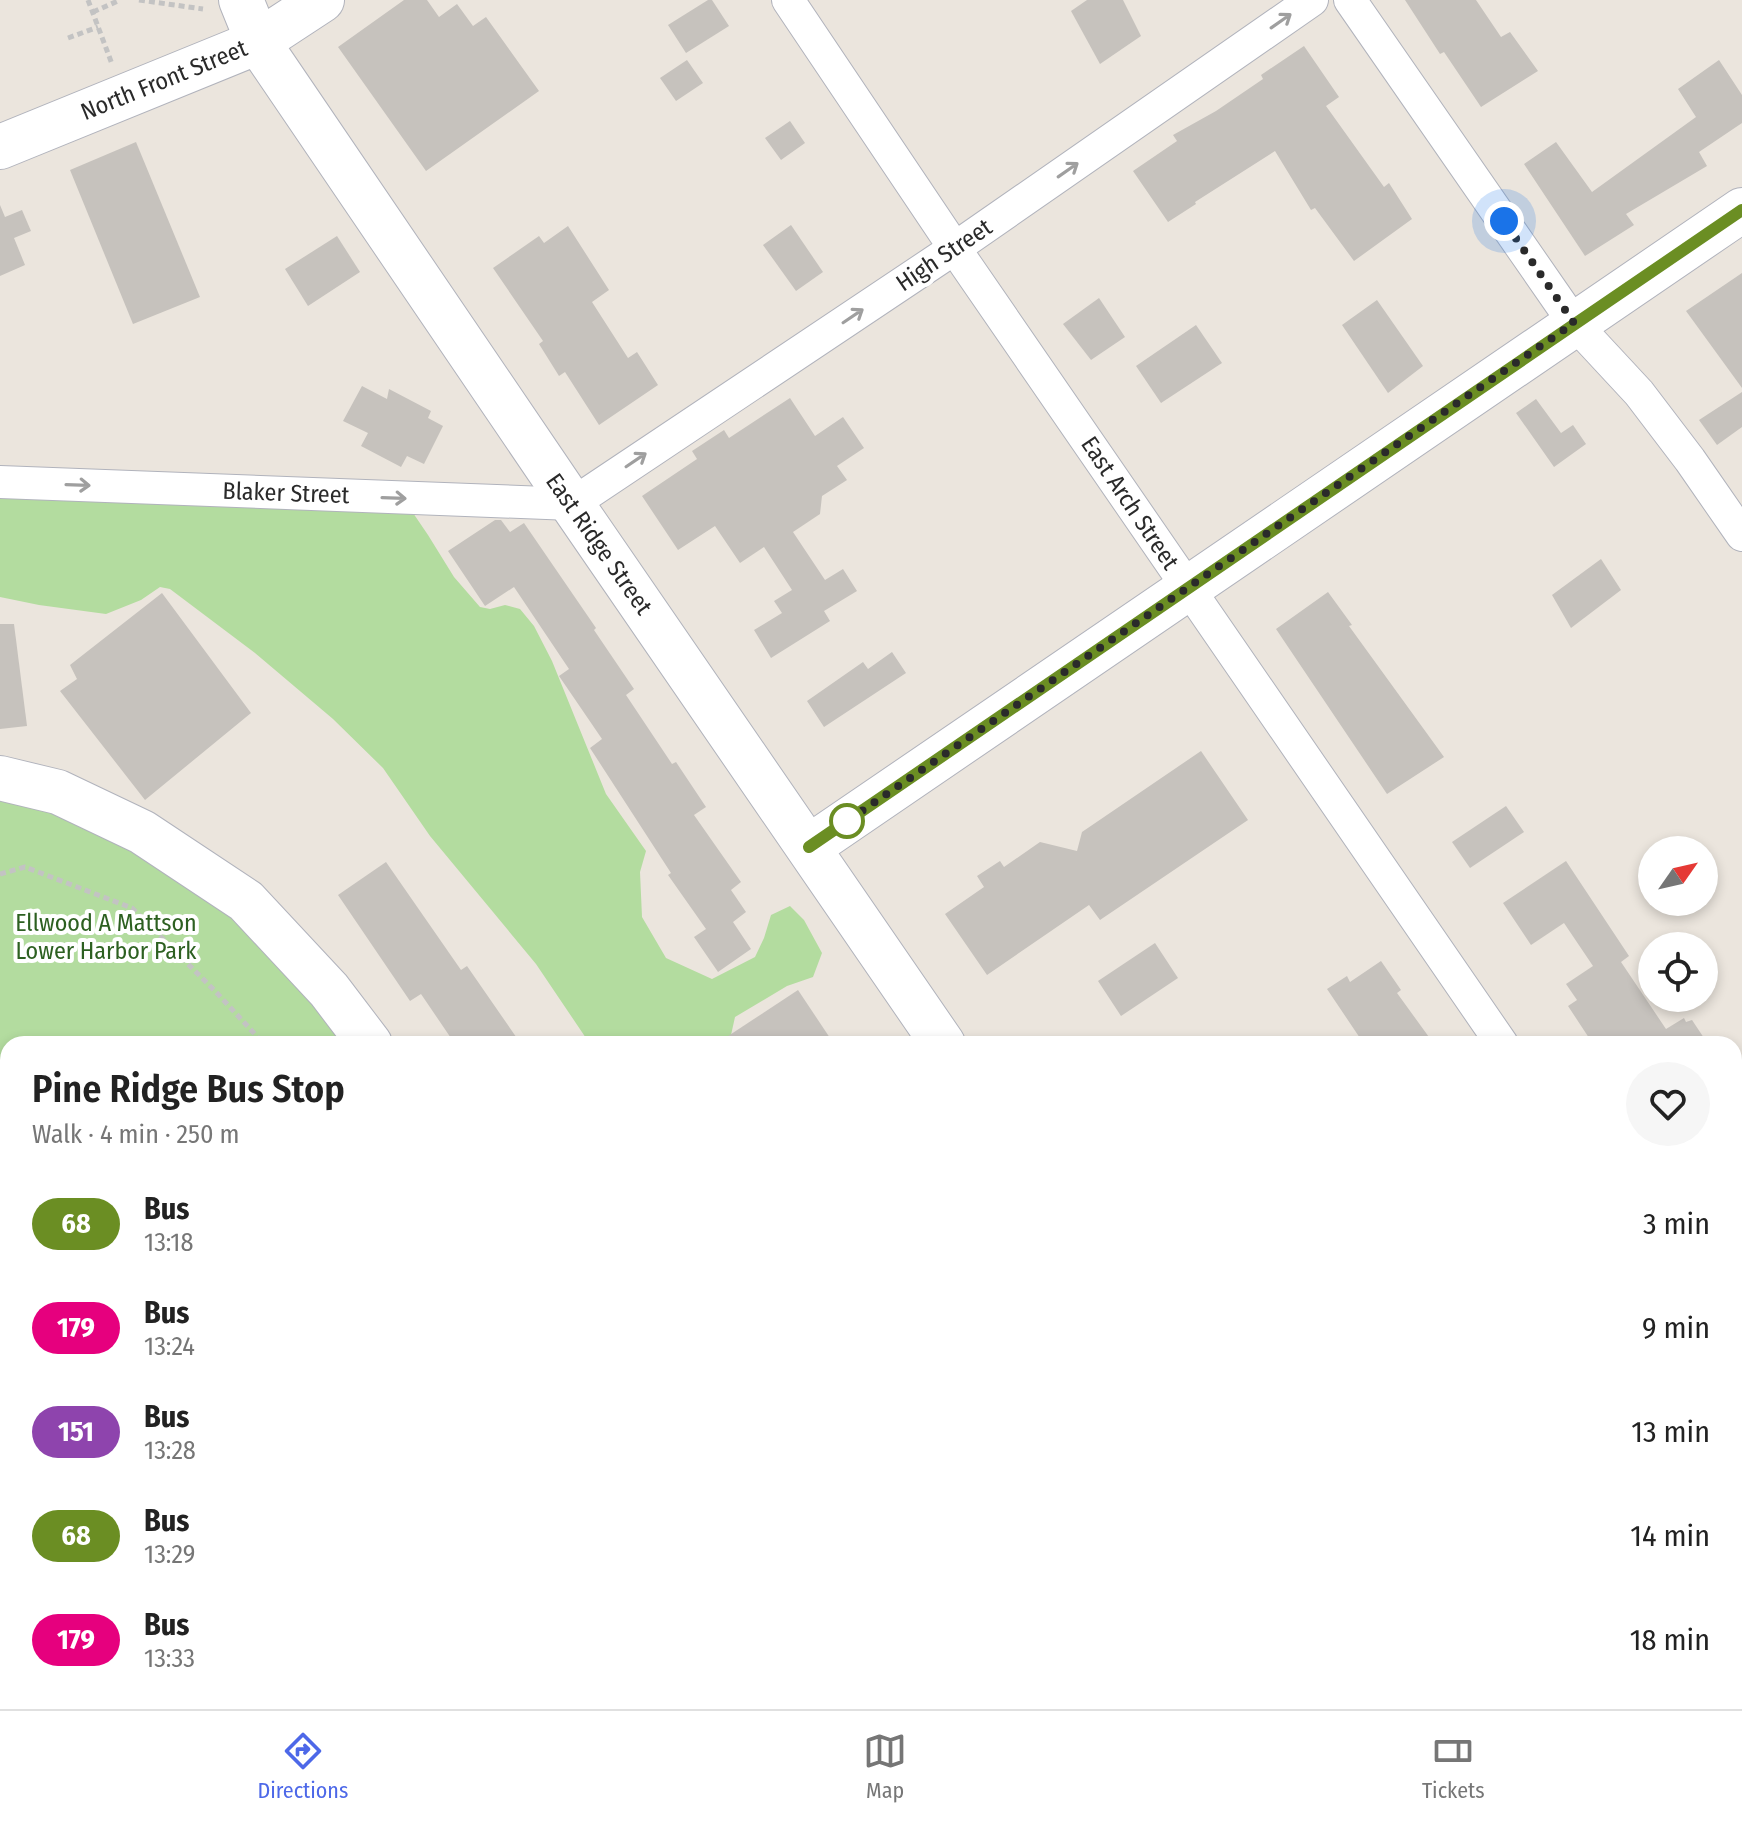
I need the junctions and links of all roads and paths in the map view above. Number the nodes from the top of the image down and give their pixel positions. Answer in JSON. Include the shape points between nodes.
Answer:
{"nodes":[{"id":1,"x":88,"y":0,"type":"edge"},
{"id":2,"x":120,"y":0,"type":"edge"},
{"id":3,"x":139,"y":0,"type":"edge"},
{"id":4,"x":322,"y":0,"type":"edge"},
{"id":5,"x":788,"y":0,"type":"edge"},
{"id":6,"x":1312,"y":0,"type":"edge"},
{"id":7,"x":1350,"y":0,"type":"edge"},
{"id":8,"x":222,"y":5,"type":"edge"},
{"id":9,"x":93,"y":12,"type":"junction"},
{"id":10,"x":98,"y":27,"type":"junction"},
{"id":11,"x":68,"y":38,"type":"dead end"},
{"id":12,"x":258,"y":42,"type":"junction"},
{"id":13,"x":112,"y":64,"type":"dead end"},
{"id":14,"x":0,"y":147,"type":"edge"},
{"id":15,"x":1742,"y":210,"type":"edge"},
{"id":16,"x":955,"y":248,"type":"junction"},
{"id":17,"x":1574,"y":323,"type":"junction"},
{"id":18,"x":0,"y":482,"type":"edge"},
{"id":19,"x":572,"y":504,"type":"junction"},
{"id":20,"x":1742,"y":535,"type":"edge"},
{"id":21,"x":1188,"y":588,"type":"junction"},
{"id":22,"x":0,"y":778,"type":"edge"},
{"id":23,"x":809,"y":847,"type":"junction"},
{"id":24,"x":0,"y":874,"type":"edge"},
{"id":25,"x":257,"y":1036,"type":"edge"},
{"id":26,"x":364,"y":1036,"type":"edge"},
{"id":27,"x":938,"y":1036,"type":"edge"},
{"id":28,"x":1496,"y":1036,"type":"edge"}],
"edges":[{"from":1,"to":9,"type":"path"},
{"from":2,"to":9,"type":"path"},
{"from":3,"to":8,"type":"path"},
{"from":4,"to":12,"type":"street","name":"North Front Street"},
{"from":5,"to":16,"type":"street","name":"East Arch Street"},
{"from":16,"to":6,"type":"street","name":"High Street","one_way":true},
{"from":7,"to":17,"type":"street"},
{"from":8,"to":12,"type":"street","name":"East Ridge Street"},
{"from":9,"to":10,"type":"path"},
{"from":10,"to":11,"type":"path"},
{"from":10,"to":13,"type":"path"},
{"from":12,"to":14,"type":"street","name":"North Front Street"},
{"from":12,"to":19,"type":"street","name":"East Ridge Street"},
{"from":15,"to":17,"type":"street"},
{"from":19,"to":16,"type":"street","name":"High Street","one_way":true},
{"from":16,"to":21,"type":"street","name":"East Arch Street"},
{"from":17,"to":20,"type":"street","via":[[1639,393]]},
{"from":17,"to":21,"type":"street"},
{"from":18,"to":19,"type":"street","name":"Blaker Street","one_way":true},
{"from":19,"to":23,"type":"street","name":"East Ridge Street"},
{"from":21,"to":23,"type":"street"},
{"from":21,"to":28,"type":"street","name":"East Arch Street"},
{"from":22,"to":26,"type":"street","via":[[58,792],[142,832],[246,901]]},
{"from":23,"to":27,"type":"street","name":"East Ridge Street"},
{"from":24,"to":25,"type":"path","via":[[25,867],[132,908]]}]}
